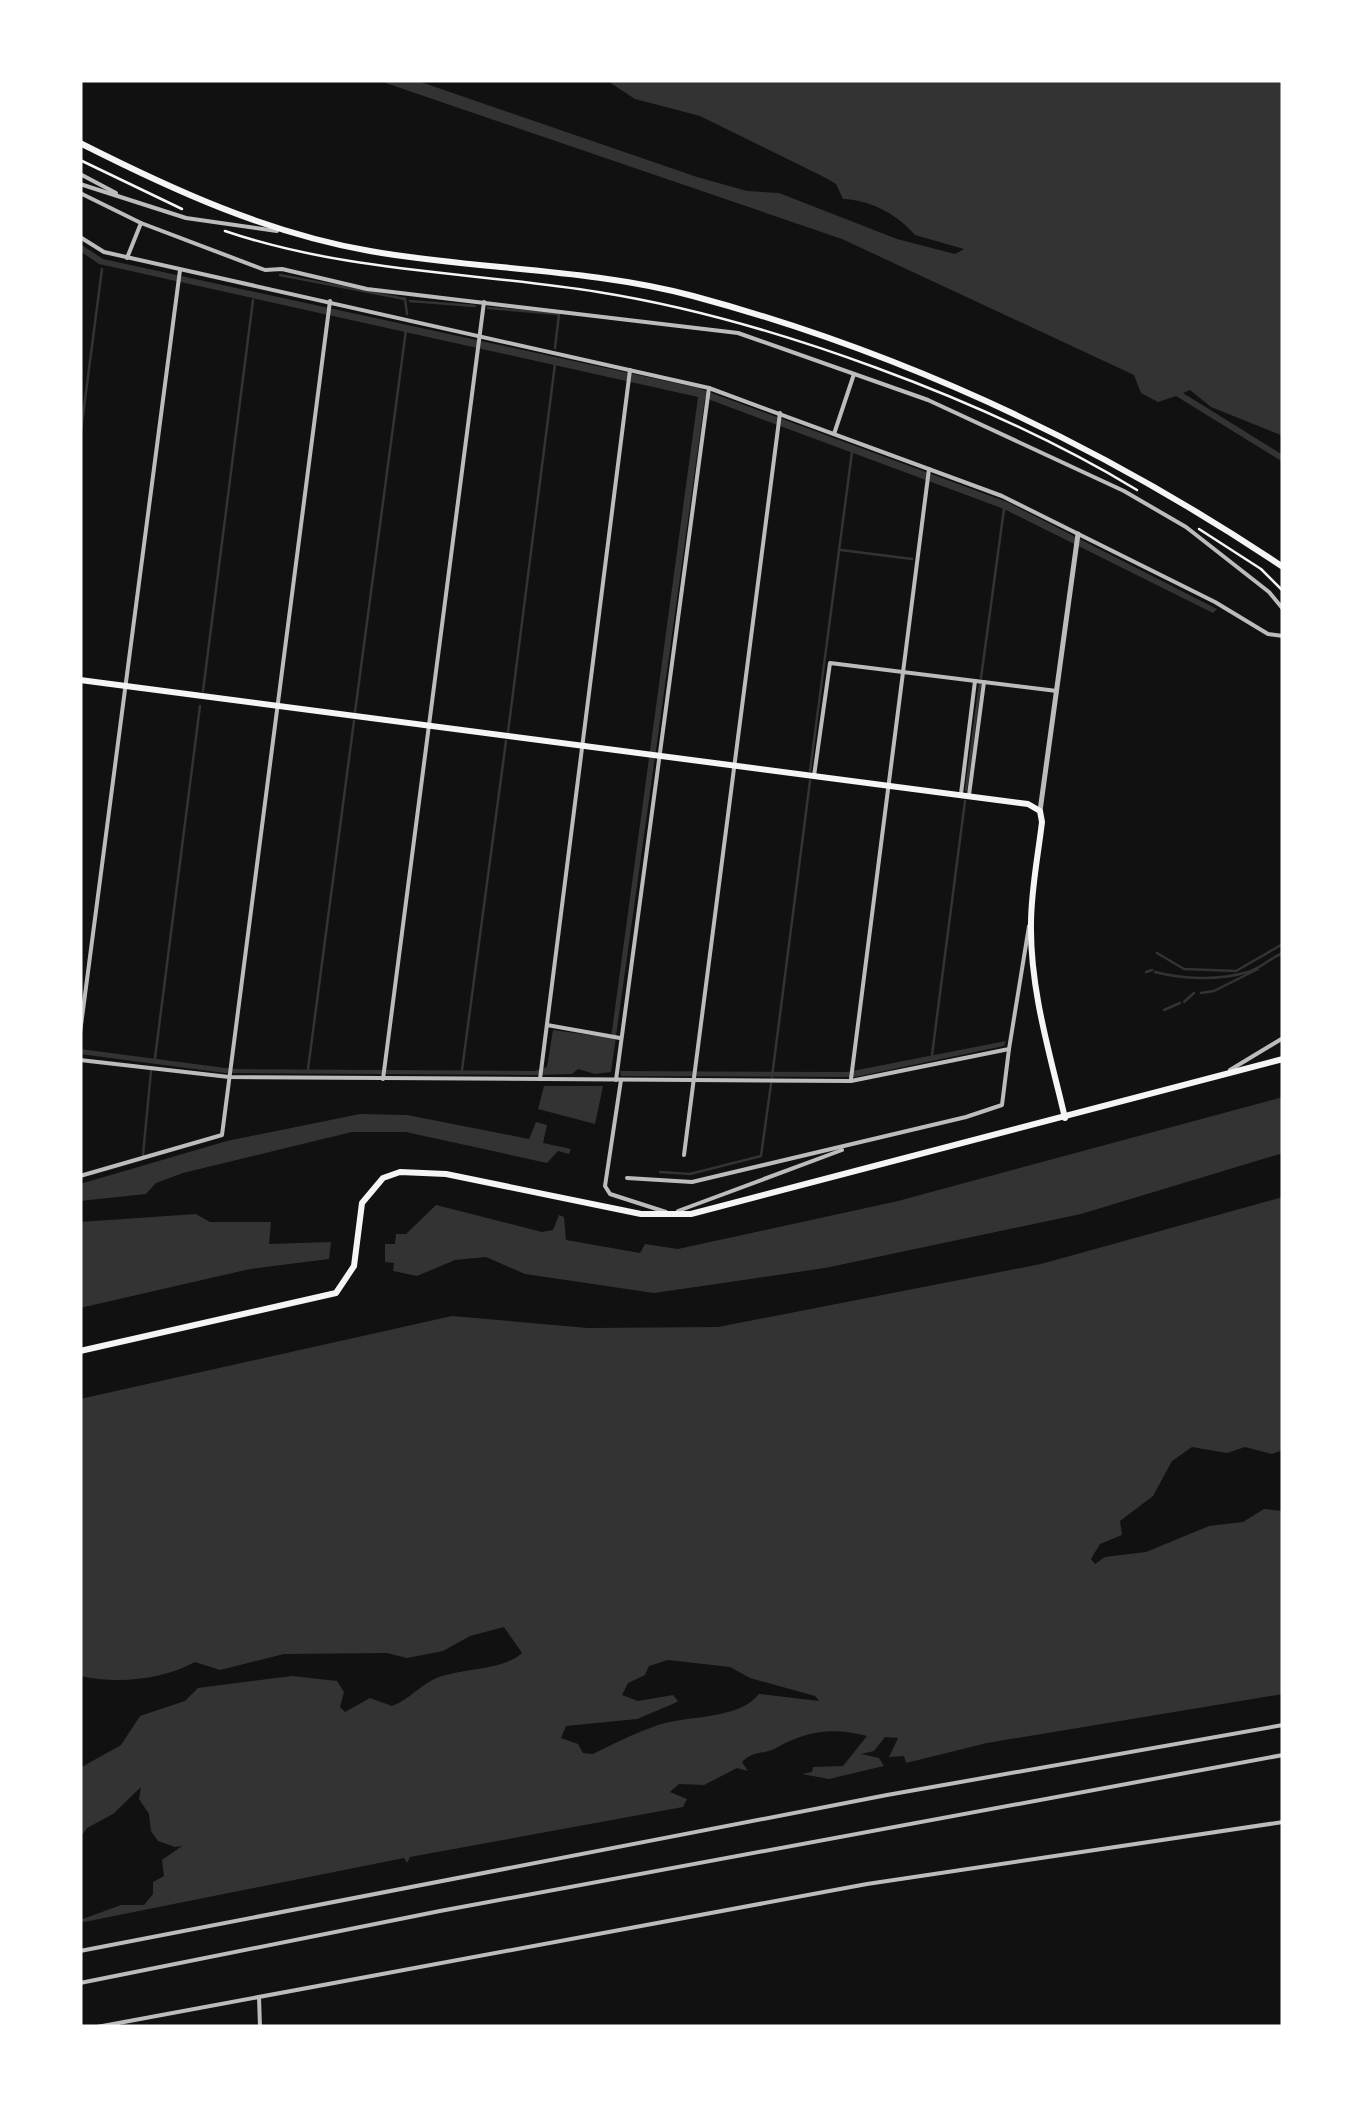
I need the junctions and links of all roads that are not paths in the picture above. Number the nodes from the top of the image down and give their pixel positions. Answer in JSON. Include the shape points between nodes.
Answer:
{"nodes":[{"id":1,"x":80,"y":143,"type":"edge"},
{"id":2,"x":80,"y":174,"type":"edge"},
{"id":3,"x":80,"y":184,"type":"edge"},
{"id":4,"x":80,"y":192,"type":"edge"},
{"id":5,"x":124,"y":197,"type":"junction"},
{"id":6,"x":140,"y":222,"type":"junction"},
{"id":7,"x":282,"y":230,"type":"junction"},
{"id":8,"x":80,"y":237,"type":"edge"},
{"id":9,"x":127,"y":258,"type":"junction"},
{"id":10,"x":180,"y":271,"type":"junction"},
{"id":11,"x":484,"y":302,"type":"junction"},
{"id":12,"x":330,"y":303,"type":"junction"},
{"id":13,"x":480,"y":337,"type":"junction"},
{"id":14,"x":630,"y":371,"type":"junction"},
{"id":15,"x":854,"y":374,"type":"junction"},
{"id":16,"x":709,"y":389,"type":"junction"},
{"id":17,"x":780,"y":415,"type":"junction"},
{"id":18,"x":834,"y":434,"type":"junction"},
{"id":19,"x":929,"y":470,"type":"junction"},
{"id":20,"x":1078,"y":536,"type":"junction"},
{"id":21,"x":1283,"y":567,"type":"edge"},
{"id":22,"x":1283,"y":610,"type":"edge"},
{"id":23,"x":1283,"y":636,"type":"edge"},
{"id":24,"x":903,"y":672,"type":"junction"},
{"id":25,"x":80,"y":680,"type":"edge"},
{"id":26,"x":976,"y":680,"type":"junction"},
{"id":27,"x":984,"y":682,"type":"junction"},
{"id":28,"x":125,"y":686,"type":"junction"},
{"id":29,"x":1058,"y":691,"type":"junction"},
{"id":30,"x":277,"y":706,"type":"junction"},
{"id":31,"x":430,"y":727,"type":"junction"},
{"id":32,"x":582,"y":746,"type":"junction"},
{"id":33,"x":660,"y":756,"type":"junction"},
{"id":34,"x":734,"y":766,"type":"junction"},
{"id":35,"x":814,"y":776,"type":"junction"},
{"id":36,"x":888,"y":784,"type":"junction"},
{"id":37,"x":965,"y":795,"type":"junction"},
{"id":38,"x":1040,"y":811,"type":"junction"},
{"id":39,"x":1030,"y":922,"type":"junction"},
{"id":40,"x":546,"y":1024,"type":"junction"},
{"id":41,"x":80,"y":1033,"type":"edge"},
{"id":42,"x":620,"y":1038,"type":"junction"},
{"id":43,"x":1283,"y":1038,"type":"edge"},
{"id":44,"x":1009,"y":1049,"type":"junction"},
{"id":45,"x":1283,"y":1059,"type":"edge"},
{"id":46,"x":80,"y":1060,"type":"edge"},
{"id":47,"x":230,"y":1076,"type":"junction"},
{"id":48,"x":1222,"y":1076,"type":"junction"},
{"id":49,"x":383,"y":1078,"type":"junction"},
{"id":50,"x":540,"y":1078,"type":"junction"},
{"id":51,"x":619,"y":1080,"type":"junction"},
{"id":52,"x":694,"y":1080,"type":"junction"},
{"id":53,"x":851,"y":1080,"type":"junction"},
{"id":54,"x":1065,"y":1118,"type":"junction"},
{"id":55,"x":852,"y":1146,"type":"junction"},
{"id":56,"x":684,"y":1156,"type":"dead end"},
{"id":57,"x":80,"y":1176,"type":"edge"},
{"id":58,"x":628,"y":1178,"type":"dead end"},
{"id":59,"x":671,"y":1216,"type":"junction"},
{"id":60,"x":80,"y":1350,"type":"edge"},
{"id":61,"x":1283,"y":1724,"type":"edge"},
{"id":62,"x":1283,"y":1755,"type":"edge"},
{"id":63,"x":1283,"y":1822,"type":"edge"},
{"id":64,"x":80,"y":1952,"type":"edge"},
{"id":65,"x":80,"y":1983,"type":"edge"},
{"id":66,"x":258,"y":1995,"type":"junction"},
{"id":67,"x":97,"y":2027,"type":"edge"},
{"id":68,"x":260,"y":2027,"type":"edge"}],
"edges":[{"from":1,"to":7,"type":"main road","via":[[187,195]]},
{"from":2,"to":5,"type":"street"},
{"from":3,"to":5,"type":"street"},
{"from":4,"to":6,"type":"street"},
{"from":5,"to":7,"type":"street","via":[[201,220]]},
{"from":6,"to":9,"type":"street"},
{"from":6,"to":11,"type":"street","via":[[264,270]]},
{"from":7,"to":21,"type":"main road","via":[[414,258],[646,286],[829,339],[962,388],[1088,447]]},
{"from":8,"to":9,"type":"street"},
{"from":9,"to":10,"type":"street"},
{"from":10,"to":12,"type":"street"},
{"from":10,"to":28,"type":"street"},
{"from":11,"to":13,"type":"street"},
{"from":11,"to":15,"type":"street","via":[[730,331]]},
{"from":12,"to":13,"type":"street"},
{"from":12,"to":30,"type":"street"},
{"from":13,"to":14,"type":"street"},
{"from":13,"to":31,"type":"street"},
{"from":14,"to":16,"type":"street"},
{"from":14,"to":32,"type":"street"},
{"from":15,"to":18,"type":"street"},
{"from":15,"to":22,"type":"street","via":[[994,428],[1124,490],[1201,538]]},
{"from":16,"to":17,"type":"street"},
{"from":16,"to":33,"type":"street"},
{"from":17,"to":18,"type":"street"},
{"from":17,"to":34,"type":"street"},
{"from":18,"to":19,"type":"street"},
{"from":19,"to":20,"type":"street","via":[[1002,496]]},
{"from":19,"to":24,"type":"street"},
{"from":20,"to":23,"type":"street"},
{"from":20,"to":29,"type":"street"},
{"from":24,"to":26,"type":"street"},
{"from":24,"to":35,"type":"street","via":[[830,663]]},
{"from":24,"to":36,"type":"street"},
{"from":25,"to":28,"type":"main road"},
{"from":26,"to":27,"type":"street"},
{"from":26,"to":37,"type":"street"},
{"from":27,"to":29,"type":"street"},
{"from":27,"to":37,"type":"street"},
{"from":28,"to":30,"type":"main road"},
{"from":28,"to":41,"type":"street"},
{"from":29,"to":38,"type":"street"},
{"from":30,"to":31,"type":"main road"},
{"from":30,"to":47,"type":"street"},
{"from":31,"to":32,"type":"main road"},
{"from":31,"to":49,"type":"street"},
{"from":32,"to":33,"type":"main road"},
{"from":32,"to":40,"type":"street"},
{"from":33,"to":34,"type":"main road"},
{"from":33,"to":42,"type":"street"},
{"from":34,"to":35,"type":"main road"},
{"from":34,"to":52,"type":"street"},
{"from":35,"to":36,"type":"main road"},
{"from":36,"to":37,"type":"main road"},
{"from":36,"to":53,"type":"street"},
{"from":37,"to":38,"type":"main road"},
{"from":38,"to":39,"type":"main road"},
{"from":39,"to":44,"type":"street"},
{"from":39,"to":54,"type":"main road","via":[[1038,1002]]},
{"from":40,"to":42,"type":"street"},
{"from":40,"to":50,"type":"street"},
{"from":42,"to":51,"type":"street"},
{"from":43,"to":48,"type":"street"},
{"from":44,"to":53,"type":"street"},
{"from":44,"to":55,"type":"street","via":[[1002,1105]]},
{"from":45,"to":48,"type":"main road"},
{"from":46,"to":47,"type":"street"},
{"from":47,"to":49,"type":"street"},
{"from":47,"to":57,"type":"street","via":[[222,1135]]},
{"from":48,"to":54,"type":"main road"},
{"from":49,"to":50,"type":"street"},
{"from":50,"to":51,"type":"street"},
{"from":51,"to":52,"type":"street"},
{"from":51,"to":59,"type":"street","via":[[605,1186],[610,1194]]},
{"from":52,"to":53,"type":"street"},
{"from":52,"to":56,"type":"street"},
{"from":54,"to":59,"type":"main road","via":[[713,1211]]},
{"from":55,"to":58,"type":"street","via":[[692,1182]]},
{"from":55,"to":59,"type":"street"},
{"from":59,"to":60,"type":"main road","via":[[446,1174],[400,1172],[383,1178],[362,1203],[354,1266],[336,1292]]},
{"from":61,"to":64,"type":"street"},
{"from":62,"to":65,"type":"street"},
{"from":63,"to":66,"type":"street","via":[[866,1884]]},
{"from":66,"to":67,"type":"street"},
{"from":66,"to":68,"type":"street"}]}
